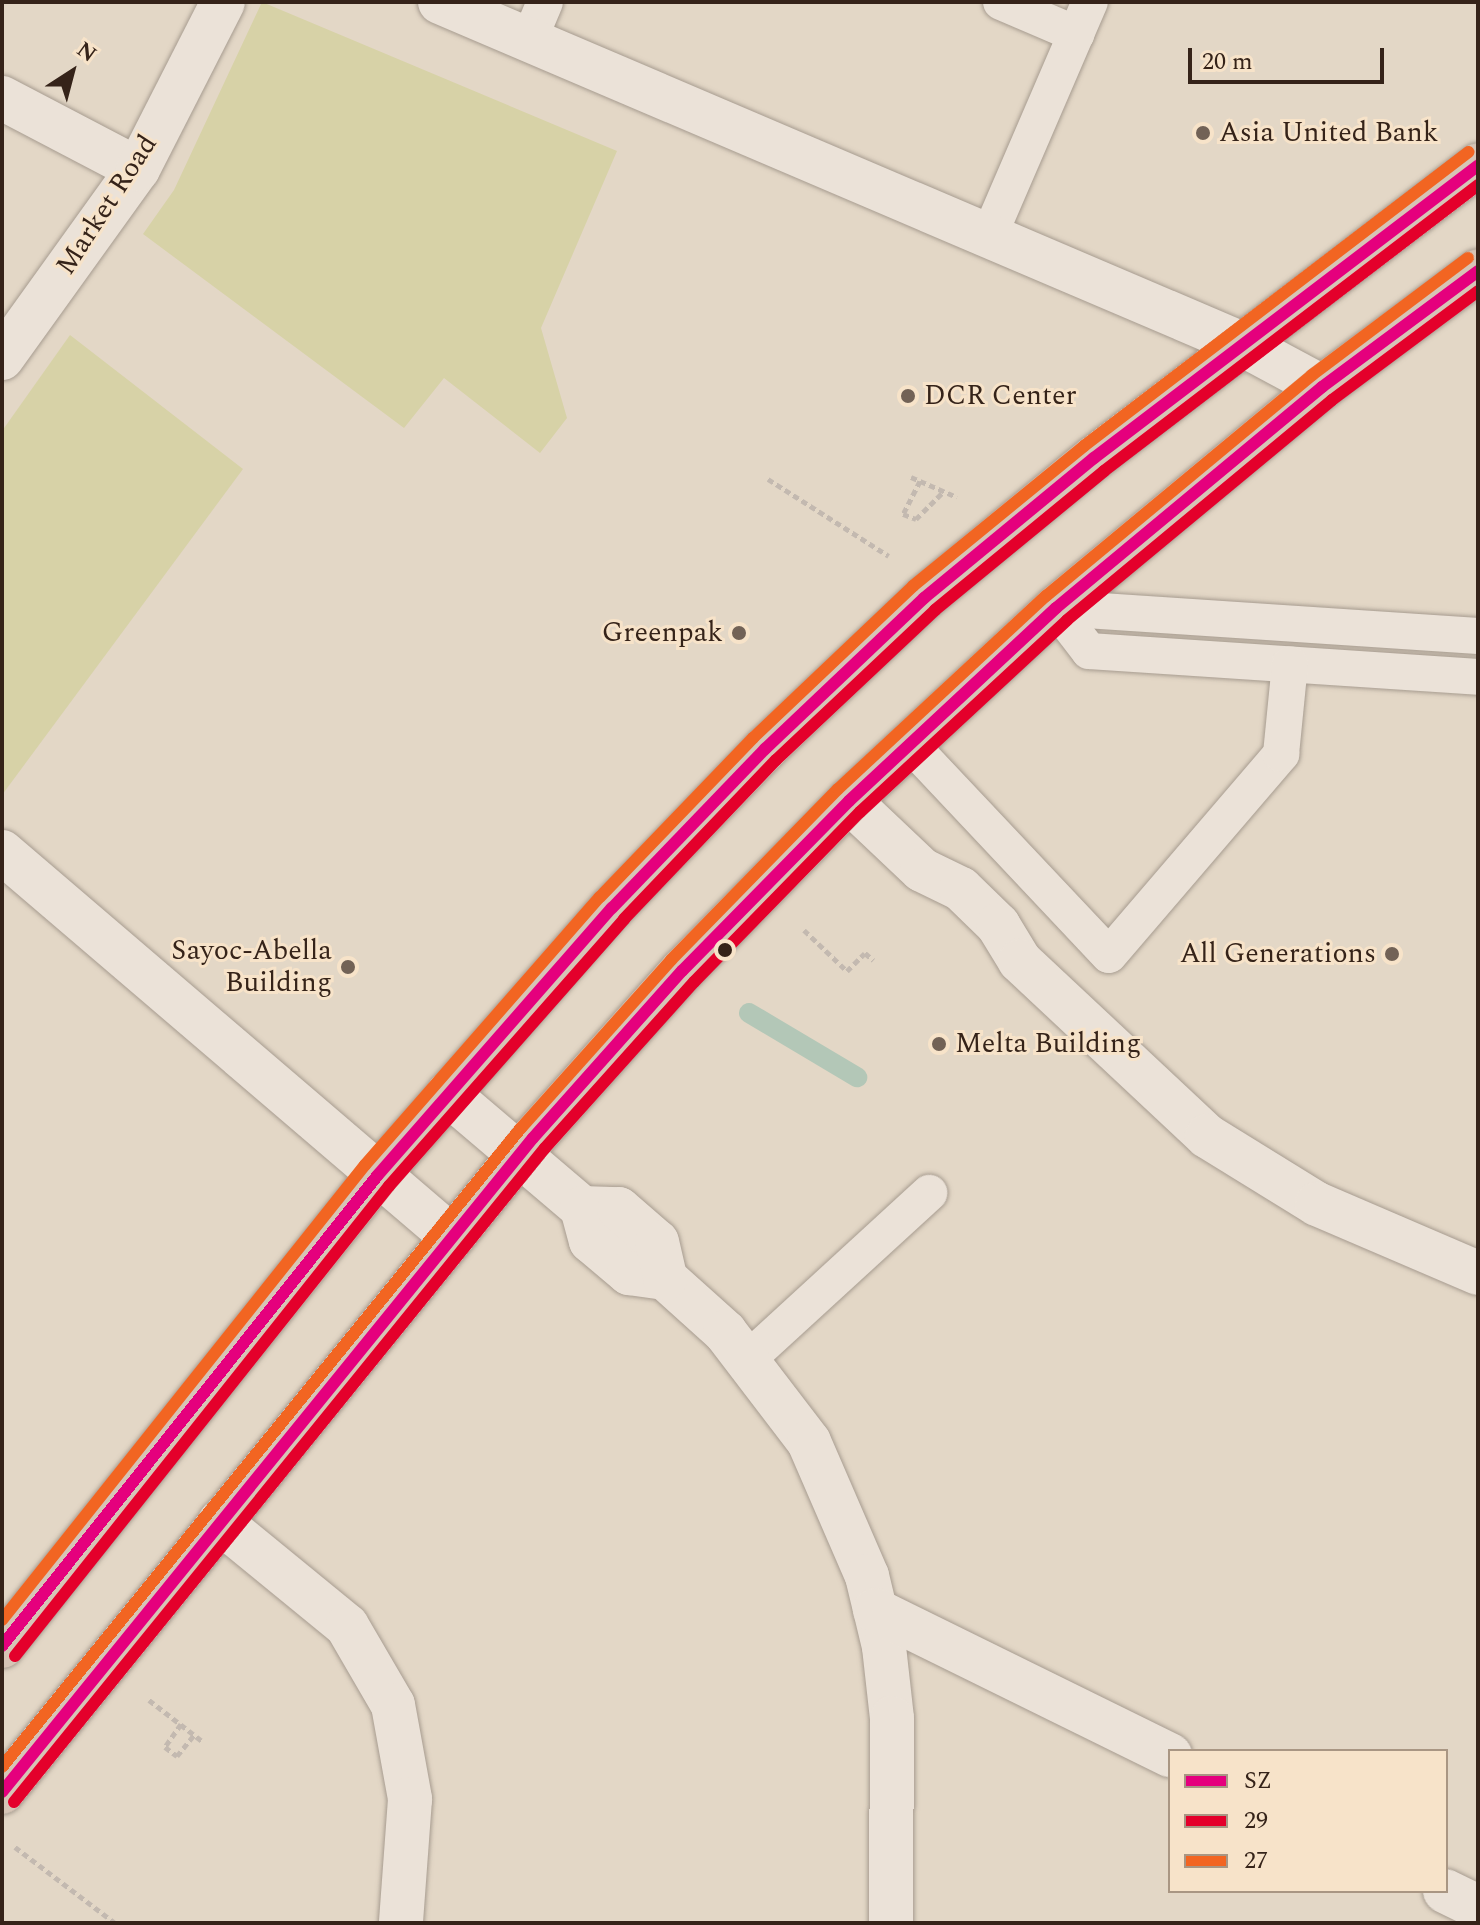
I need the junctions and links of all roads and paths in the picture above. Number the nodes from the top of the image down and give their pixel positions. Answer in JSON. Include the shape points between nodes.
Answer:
{"nodes":[{"id":1,"x":223,"y":2,"type":"edge"},
{"id":2,"x":440,"y":2,"type":"edge"},
{"id":3,"x":1001,"y":2,"type":"edge"},
{"id":4,"x":1083,"y":18,"type":"edge"},
{"id":5,"x":537,"y":21,"type":"edge"},
{"id":6,"x":2,"y":98,"type":"edge"},
{"id":7,"x":1478,"y":165,"type":"edge"},
{"id":8,"x":138,"y":169,"type":"junction"},
{"id":9,"x":989,"y":236,"type":"junction"},
{"id":10,"x":1478,"y":271,"type":"edge"},
{"id":11,"x":1240,"y":343,"type":"junction"},
{"id":12,"x":2,"y":358,"type":"edge"},
{"id":13,"x":1322,"y":387,"type":"junction"},
{"id":14,"x":911,"y":477,"type":"dead end"},
{"id":15,"x":768,"y":479,"type":"dead end"},
{"id":16,"x":920,"y":481,"type":"junction"},
{"id":17,"x":879,"y":549,"type":"dead end"},
{"id":18,"x":1056,"y":608,"type":"junction"},
{"id":19,"x":1478,"y":636,"type":"edge"},
{"id":20,"x":1290,"y":664,"type":"junction"},
{"id":21,"x":1478,"y":677,"type":"edge"},
{"id":22,"x":909,"y":743,"type":"junction"},
{"id":23,"x":849,"y":801,"type":"junction"},
{"id":24,"x":2,"y":852,"type":"edge"},
{"id":25,"x":804,"y":930,"type":"dead end"},
{"id":26,"x":873,"y":960,"type":"dead end"},
{"id":27,"x":448,"y":1094,"type":"junction"},
{"id":28,"x":520,"y":1154,"type":"junction"},
{"id":29,"x":377,"y":1176,"type":"junction"},
{"id":30,"x":929,"y":1193,"type":"dead end"},
{"id":31,"x":452,"y":1237,"type":"junction"},
{"id":32,"x":1478,"y":1273,"type":"edge"},
{"id":33,"x":748,"y":1359,"type":"junction"},
{"id":34,"x":220,"y":1522,"type":"junction"},
{"id":35,"x":875,"y":1610,"type":"junction"},
{"id":36,"x":10,"y":1620,"type":"edge"},
{"id":37,"x":139,"y":1693,"type":"dead end"},
{"id":38,"x":181,"y":1724,"type":"junction"},
{"id":39,"x":194,"y":1735,"type":"junction"},
{"id":40,"x":202,"y":1741,"type":"dead end"},
{"id":41,"x":1168,"y":1754,"type":"edge"},
{"id":42,"x":2,"y":1792,"type":"edge"},
{"id":43,"x":14,"y":1847,"type":"dead end"},
{"id":44,"x":1448,"y":1892,"type":"edge"},
{"id":45,"x":1478,"y":1907,"type":"edge"},
{"id":46,"x":115,"y":1923,"type":"edge"},
{"id":47,"x":401,"y":1923,"type":"edge"},
{"id":48,"x":891,"y":1923,"type":"edge"}],
"edges":[{"from":1,"to":8,"type":"street","name":"Market Road"},
{"from":2,"to":5,"type":"street"},
{"from":3,"to":4,"type":"lane"},
{"from":4,"to":9,"type":"lane"},
{"from":5,"to":9,"type":"street"},
{"from":6,"to":8,"type":"street"},
{"from":7,"to":11,"type":"highway"},
{"from":8,"to":12,"type":"street","name":"Market Road"},
{"from":9,"to":11,"type":"street"},
{"from":10,"to":13,"type":"highway"},
{"from":11,"to":13,"type":"street"},
{"from":11,"to":27,"type":"highway","via":[[924,598],[765,749]]},
{"from":13,"to":18,"type":"highway"},
{"from":14,"to":16,"type":"path"},
{"from":15,"to":17,"type":"path"},
{"from":16,"to":16,"type":"path","via":[[903,514],[916,519],[944,491]]},
{"from":18,"to":19,"type":"lane"},
{"from":18,"to":20,"type":"lane","via":[[1089,651]]},
{"from":18,"to":22,"type":"highway"},
{"from":20,"to":21,"type":"lane"},
{"from":20,"to":22,"type":"lane","via":[[1281,754],[1109,955]]},
{"from":22,"to":23,"type":"highway"},
{"from":23,"to":28,"type":"highway","via":[[682,971]]},
{"from":23,"to":32,"type":"street","via":[[922,870],[942,907],[980,943],[1020,961],[1207,1136],[1260,1173]]},
{"from":24,"to":29,"type":"street"},
{"from":25,"to":26,"type":"path","via":[[847,971],[865,953]]},
{"from":27,"to":28,"type":"street"},
{"from":27,"to":29,"type":"highway"},
{"from":28,"to":31,"type":"highway"},
{"from":28,"to":33,"type":"street","via":[[582,1208],[591,1241],[629,1273],[665,1278]]},
{"from":29,"to":31,"type":"street"},
{"from":29,"to":36,"type":"highway"},
{"from":30,"to":33,"type":"lane"},
{"from":31,"to":34,"type":"highway"},
{"from":33,"to":35,"type":"street","via":[[809,1442],[841,1507]]},
{"from":34,"to":42,"type":"highway"},
{"from":34,"to":47,"type":"street","via":[[347,1626],[393,1705],[410,1799]]},
{"from":35,"to":41,"type":"street"},
{"from":35,"to":48,"type":"street","via":[[892,1718]]},
{"from":37,"to":38,"type":"path"},
{"from":38,"to":39,"type":"path"},
{"from":38,"to":39,"type":"path","via":[[165,1747],[177,1756]]},
{"from":39,"to":40,"type":"path"},
{"from":43,"to":46,"type":"path"},
{"from":44,"to":45,"type":"street"}]}
